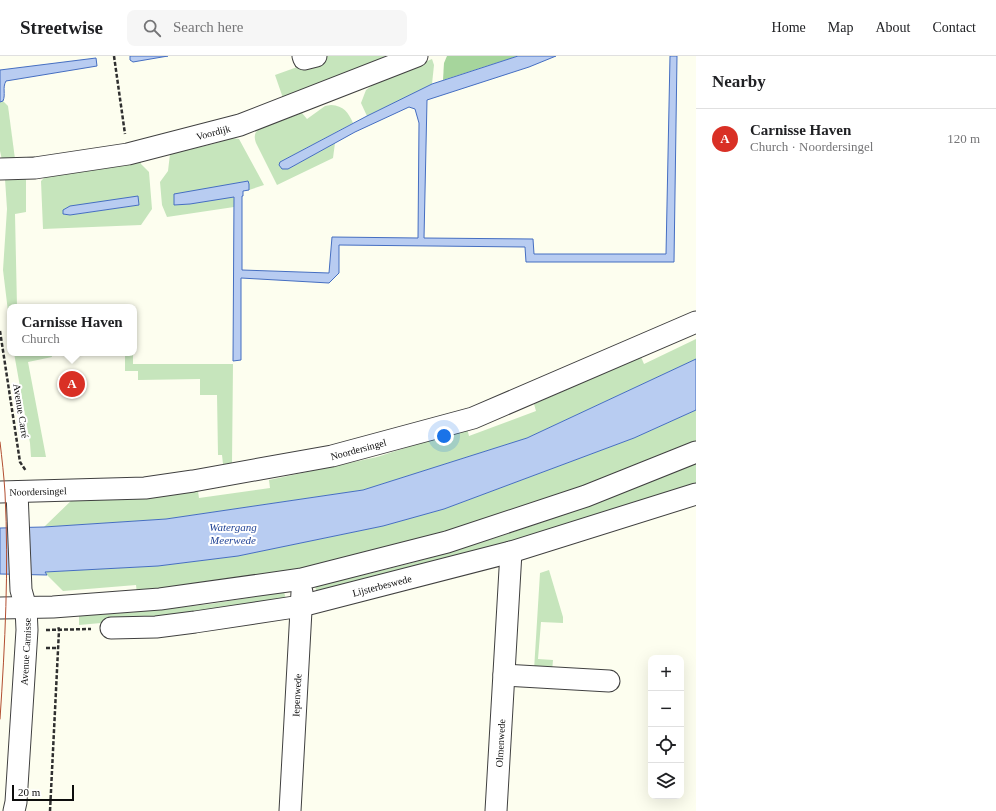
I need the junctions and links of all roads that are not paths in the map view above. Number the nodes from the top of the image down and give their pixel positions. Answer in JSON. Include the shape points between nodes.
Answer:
{"nodes":[{"id":1,"x":303,"y":56,"type":"edge"},
{"id":2,"x":316,"y":56,"type":"edge"},
{"id":3,"x":412,"y":57,"type":"edge"},
{"id":4,"x":0,"y":169,"type":"edge"},
{"id":5,"x":696,"y":322,"type":"edge"},
{"id":6,"x":696,"y":452,"type":"edge"},
{"id":7,"x":16,"y":492,"type":"edge"},
{"id":8,"x":696,"y":494,"type":"edge"},
{"id":9,"x":511,"y":552,"type":"junction"},
{"id":10,"x":302,"y":579,"type":"junction"},
{"id":11,"x":302,"y":606,"type":"junction"},
{"id":12,"x":0,"y":608,"type":"edge"},
{"id":13,"x":26,"y":608,"type":"junction"},
{"id":14,"x":111,"y":628,"type":"road end"},
{"id":15,"x":504,"y":675,"type":"junction"},
{"id":16,"x":609,"y":681,"type":"dead end"},
{"id":17,"x":14,"y":811,"type":"edge"},
{"id":18,"x":290,"y":811,"type":"edge"},
{"id":19,"x":496,"y":811,"type":"edge"}],
"edges":[{"from":1,"to":2,"type":"street","via":[[304,59]]},
{"from":3,"to":4,"type":"street","name":"Voordijk","via":[[240,125],[128,154],[35,168]]},
{"from":5,"to":7,"type":"street","name":"Noordersingel","via":[[473,418],[332,456],[145,488]]},
{"from":6,"to":10,"type":"street","via":[[586,496],[447,542]]},
{"from":7,"to":13,"type":"street","name":"Avenue Carnisse","via":[[21,590]]},
{"from":8,"to":9,"type":"street","name":"Lijsterbeswede"},
{"from":9,"to":11,"type":"street","name":"Lijsterbeswede"},
{"from":9,"to":15,"type":"street","name":"Olmenwede"},
{"from":10,"to":11,"type":"street","name":"Iepenwede"},
{"from":10,"to":13,"type":"street","via":[[160,599]]},
{"from":11,"to":14,"type":"street","name":"Lijsterbeswede","via":[[156,627]]},
{"from":11,"to":18,"type":"street","name":"Iepenwede"},
{"from":12,"to":13,"type":"street"},
{"from":13,"to":17,"type":"street","name":"Avenue Carnisse","via":[[27,636]]},
{"from":15,"to":16,"type":"street"},
{"from":15,"to":19,"type":"street","name":"Olmenwede"}]}
